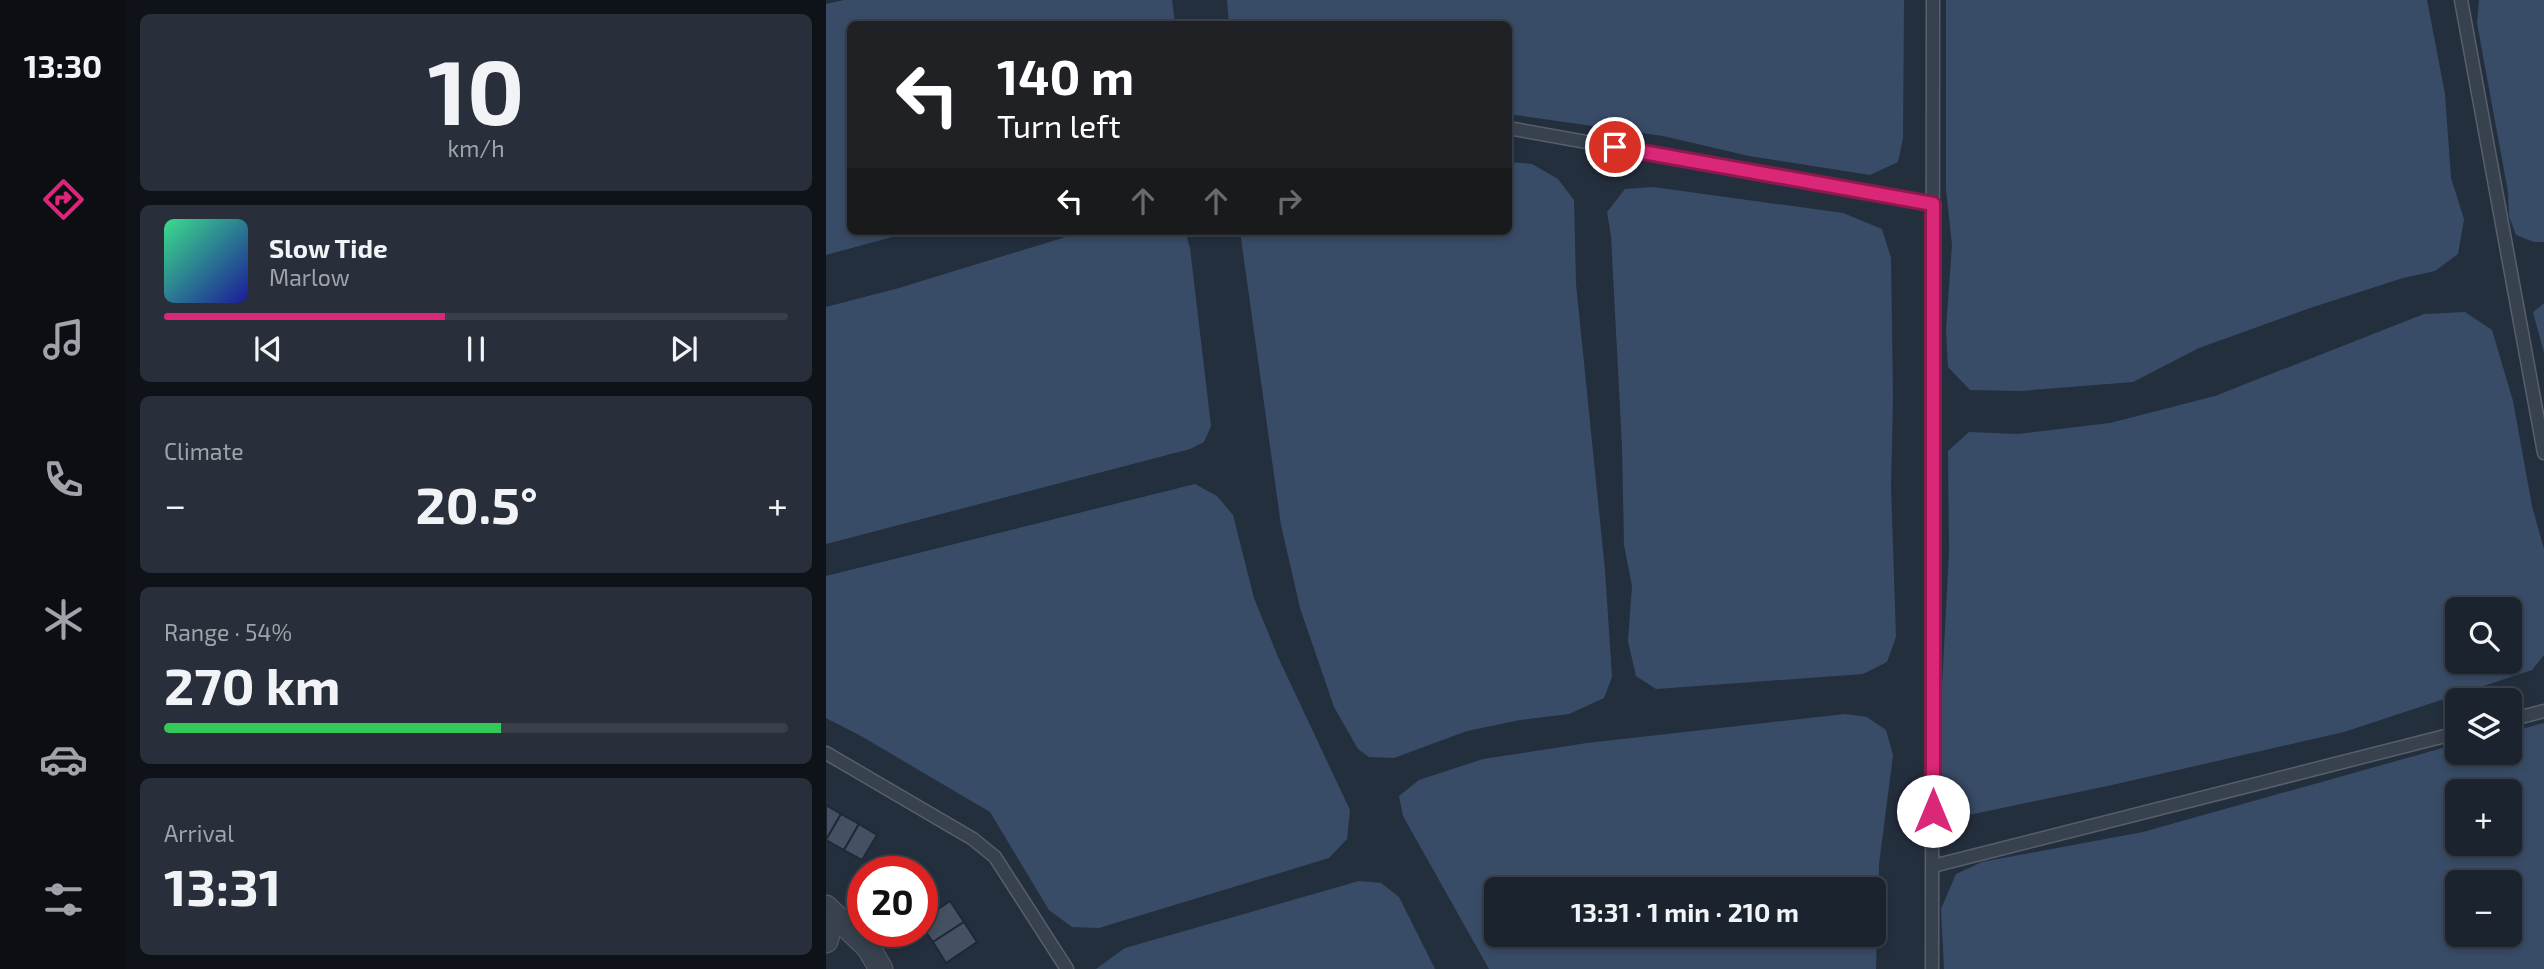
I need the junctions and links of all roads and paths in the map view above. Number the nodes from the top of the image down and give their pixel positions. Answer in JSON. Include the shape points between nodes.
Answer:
{"nodes":[{"id":1,"x":1933,"y":0,"type":"edge"},
{"id":2,"x":2461,"y":0,"type":"edge"},
{"id":3,"x":1512,"y":129,"type":"edge"},
{"id":4,"x":1933,"y":204,"type":"junction"},
{"id":5,"x":2544,"y":453,"type":"edge"},
{"id":6,"x":2544,"y":711,"type":"edge"},
{"id":7,"x":2522,"y":717,"type":"edge"},
{"id":8,"x":2445,"y":736,"type":"edge"},
{"id":9,"x":826,"y":753,"type":"edge"},
{"id":10,"x":1933,"y":866,"type":"junction"},
{"id":11,"x":830,"y":911,"type":"edge"},
{"id":12,"x":826,"y":941,"type":"edge"},
{"id":13,"x":881,"y":969,"type":"edge"},
{"id":14,"x":1066,"y":969,"type":"edge"},
{"id":15,"x":1933,"y":969,"type":"edge"}],
"edges":[{"from":1,"to":4,"type":"lane"},
{"from":2,"to":5,"type":"lane"},
{"from":3,"to":4,"type":"lane"},
{"from":4,"to":10,"type":"lane"},
{"from":6,"to":7,"type":"lane"},
{"from":8,"to":10,"type":"lane"},
{"from":9,"to":14,"type":"lane","via":[[973,839],[995,857]]},
{"from":10,"to":15,"type":"lane"},
{"from":11,"to":12,"type":"street"},
{"from":11,"to":13,"type":"street","via":[[868,947]]}]}
